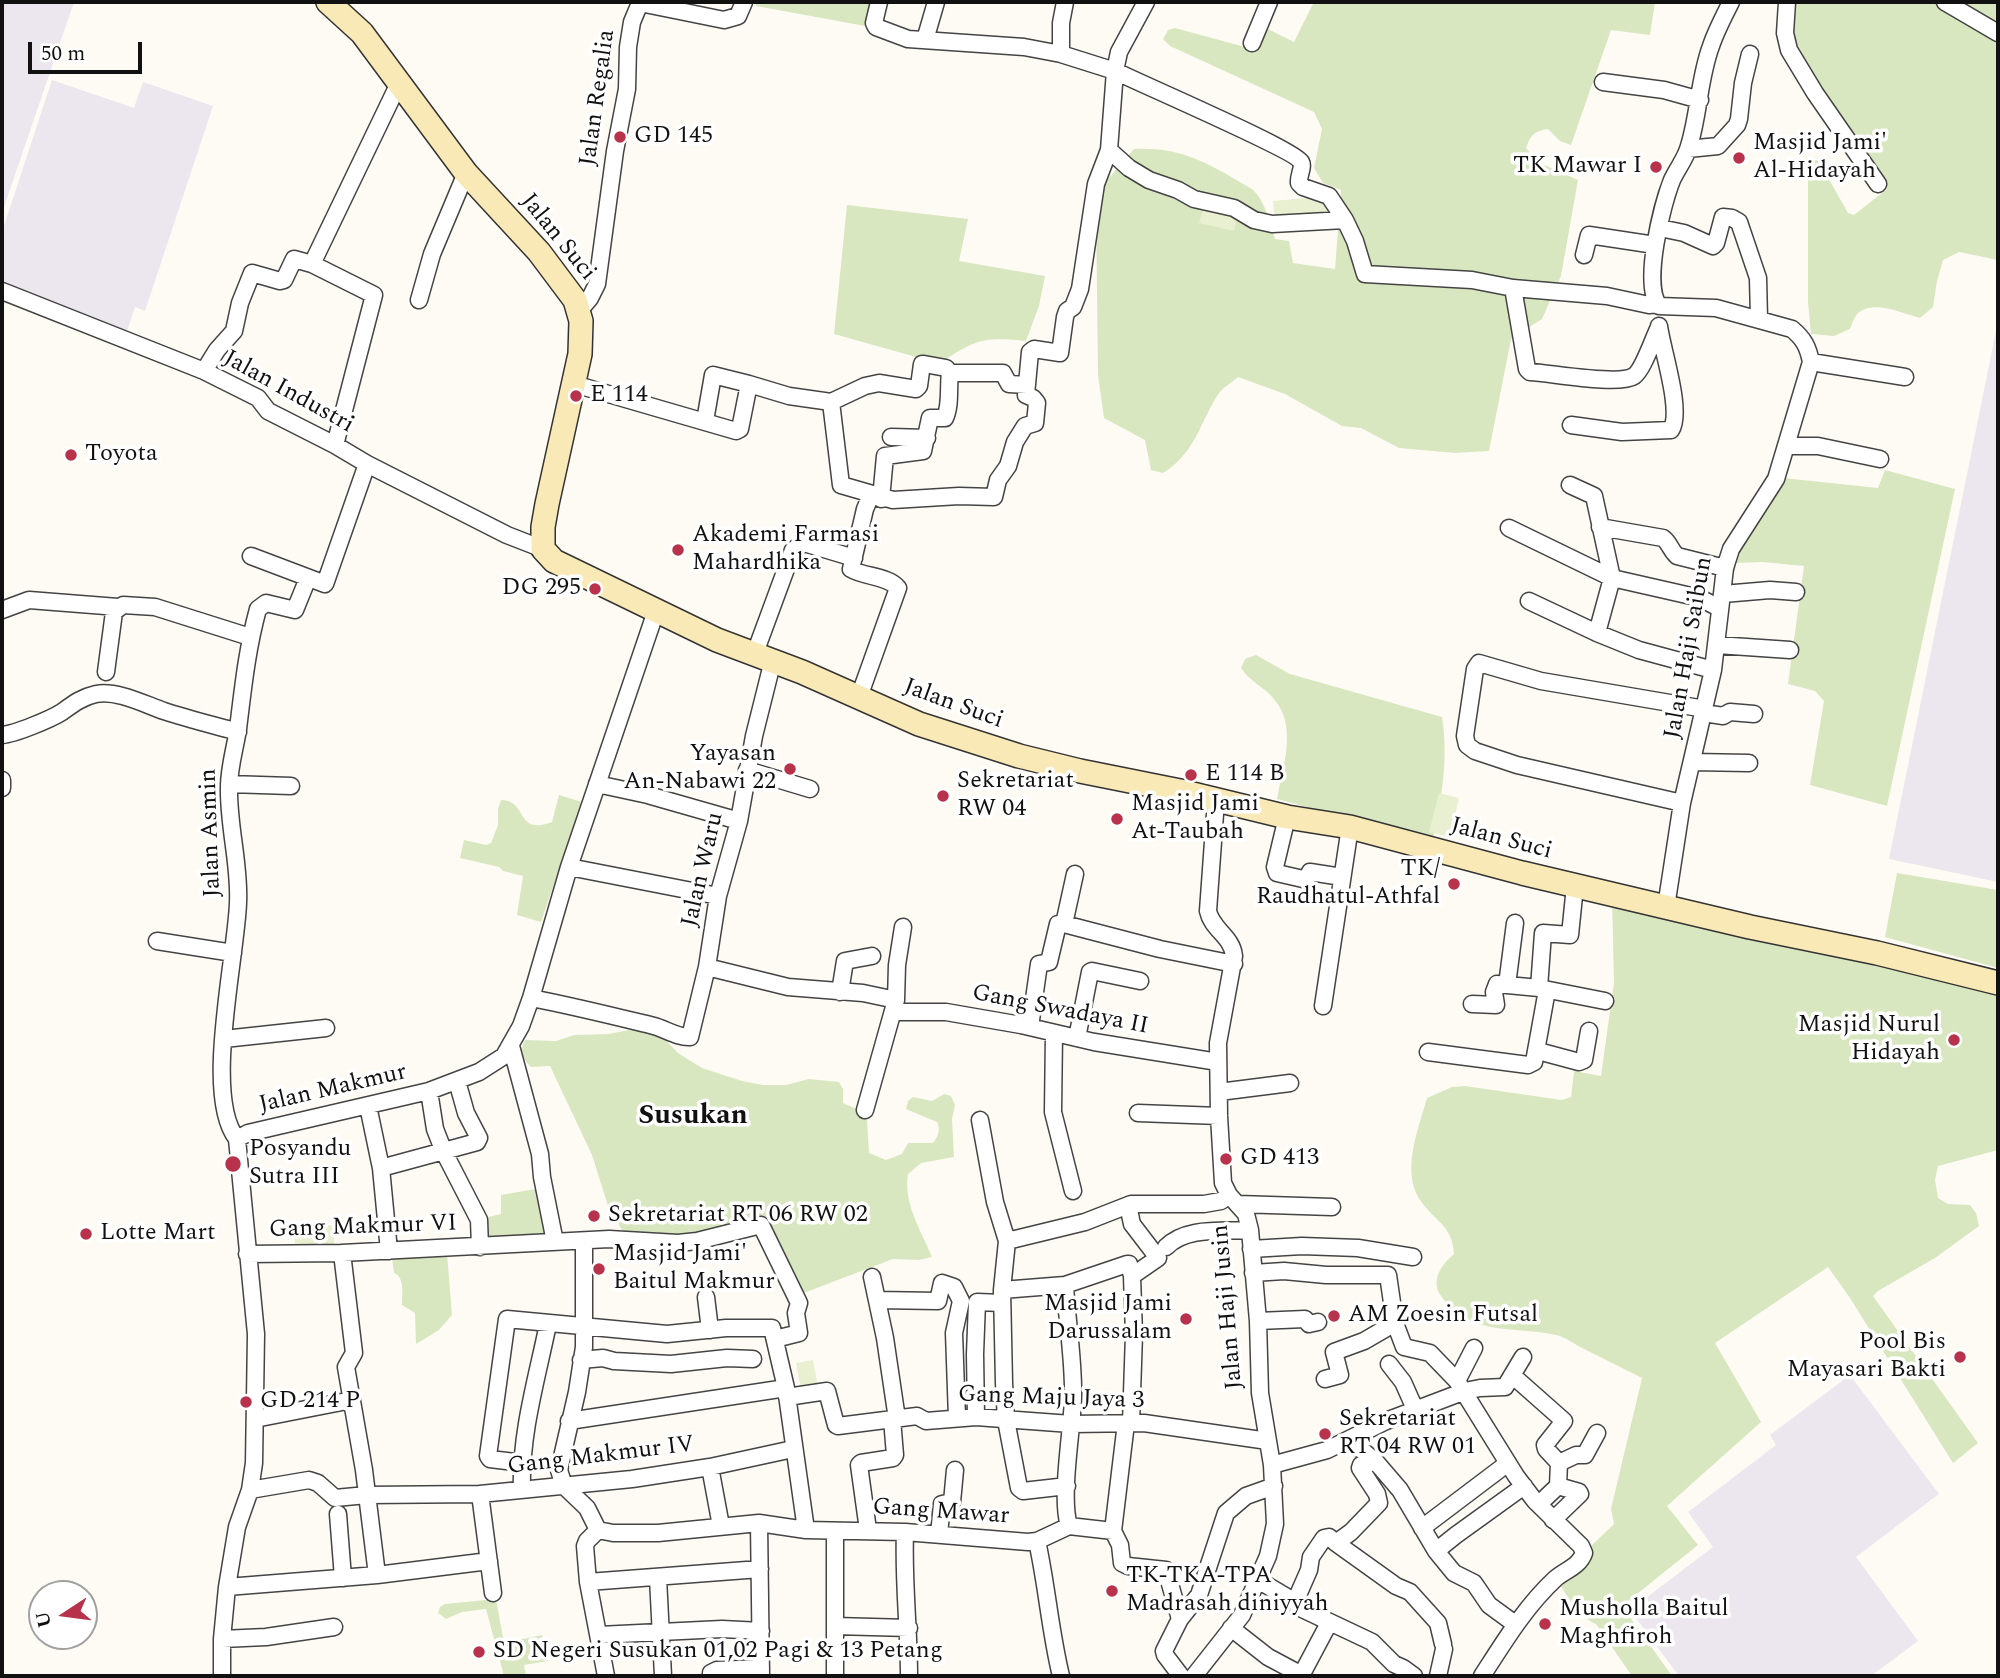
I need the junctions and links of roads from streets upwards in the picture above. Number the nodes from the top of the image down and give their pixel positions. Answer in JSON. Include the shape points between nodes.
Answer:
{"nodes":[{"id":1,"x":328,"y":2,"type":"edge"},
{"id":2,"x":639,"y":2,"type":"edge"},
{"id":3,"x":744,"y":2,"type":"edge"},
{"id":4,"x":879,"y":2,"type":"edge"},
{"id":5,"x":936,"y":2,"type":"edge"},
{"id":6,"x":1065,"y":2,"type":"edge"},
{"id":7,"x":1146,"y":2,"type":"edge"},
{"id":8,"x":1269,"y":2,"type":"edge"},
{"id":9,"x":1731,"y":2,"type":"edge"},
{"id":10,"x":1787,"y":2,"type":"edge"},
{"id":11,"x":1945,"y":2,"type":"edge"},
{"id":12,"x":1998,"y":33,"type":"edge"},
{"id":13,"x":925,"y":40,"type":"junction"},
{"id":14,"x":1252,"y":43,"type":"dead end"},
{"id":15,"x":1061,"y":54,"type":"junction"},
{"id":16,"x":1750,"y":54,"type":"dead end"},
{"id":17,"x":1115,"y":71,"type":"junction"},
{"id":18,"x":1603,"y":82,"type":"dead end"},
{"id":19,"x":399,"y":83,"type":"junction"},
{"id":20,"x":1700,"y":100,"type":"junction"},
{"id":21,"x":1688,"y":149,"type":"junction"},
{"id":22,"x":1109,"y":150,"type":"junction"},
{"id":23,"x":466,"y":173,"type":"junction"},
{"id":24,"x":1878,"y":184,"type":"dead end"},
{"id":25,"x":1345,"y":220,"type":"junction"},
{"id":26,"x":1660,"y":228,"type":"junction"},
{"id":27,"x":1656,"y":245,"type":"junction"},
{"id":28,"x":1584,"y":255,"type":"dead end"},
{"id":29,"x":312,"y":264,"type":"junction"},
{"id":30,"x":1513,"y":288,"type":"junction"},
{"id":31,"x":3,"y":291,"type":"edge"},
{"id":32,"x":419,"y":300,"type":"dead end"},
{"id":33,"x":1658,"y":305,"type":"junction"},
{"id":34,"x":579,"y":311,"type":"junction"},
{"id":35,"x":1759,"y":320,"type":"junction"},
{"id":36,"x":1659,"y":327,"type":"junction"},
{"id":37,"x":1811,"y":362,"type":"junction"},
{"id":38,"x":204,"y":371,"type":"junction"},
{"id":39,"x":950,"y":373,"type":"junction"},
{"id":40,"x":1905,"y":377,"type":"dead end"},
{"id":41,"x":574,"y":384,"type":"junction"},
{"id":42,"x":749,"y":384,"type":"junction"},
{"id":43,"x":1027,"y":385,"type":"junction"},
{"id":44,"x":831,"y":402,"type":"junction"},
{"id":45,"x":705,"y":421,"type":"junction"},
{"id":46,"x":1571,"y":425,"type":"dead end"},
{"id":47,"x":891,"y":436,"type":"dead end"},
{"id":48,"x":927,"y":438,"type":"junction"},
{"id":49,"x":335,"y":444,"type":"junction"},
{"id":50,"x":1786,"y":446,"type":"junction"},
{"id":51,"x":1880,"y":459,"type":"dead end"},
{"id":52,"x":367,"y":464,"type":"junction"},
{"id":53,"x":1570,"y":485,"type":"dead end"},
{"id":54,"x":876,"y":497,"type":"junction"},
{"id":55,"x":1600,"y":527,"type":"junction"},
{"id":56,"x":1509,"y":528,"type":"dead end"},
{"id":57,"x":543,"y":549,"type":"junction"},
{"id":58,"x":251,"y":556,"type":"dead end"},
{"id":59,"x":854,"y":558,"type":"junction"},
{"id":60,"x":1725,"y":568,"type":"junction"},
{"id":61,"x":308,"y":578,"type":"junction"},
{"id":62,"x":1612,"y":578,"type":"junction"},
{"id":63,"x":1796,"y":592,"type":"dead end"},
{"id":64,"x":1529,"y":601,"type":"dead end"},
{"id":65,"x":1721,"y":601,"type":"junction"},
{"id":66,"x":118,"y":607,"type":"junction"},
{"id":67,"x":2,"y":610,"type":"edge"},
{"id":68,"x":656,"y":611,"type":"junction"},
{"id":69,"x":1597,"y":633,"type":"junction"},
{"id":70,"x":250,"y":637,"type":"junction"},
{"id":71,"x":1717,"y":645,"type":"junction"},
{"id":72,"x":1790,"y":650,"type":"dead end"},
{"id":73,"x":764,"y":657,"type":"junction"},
{"id":74,"x":1713,"y":670,"type":"junction"},
{"id":75,"x":106,"y":672,"type":"dead end"},
{"id":76,"x":859,"y":697,"type":"junction"},
{"id":77,"x":1705,"y":711,"type":"junction"},
{"id":78,"x":1754,"y":714,"type":"dead end"},
{"id":79,"x":237,"y":732,"type":"junction"},
{"id":80,"x":2,"y":735,"type":"edge"},
{"id":81,"x":1692,"y":762,"type":"junction"},
{"id":82,"x":1749,"y":763,"type":"dead end"},
{"id":83,"x":747,"y":770,"type":"junction"},
{"id":84,"x":2,"y":780,"type":"edge"},
{"id":85,"x":229,"y":784,"type":"junction"},
{"id":86,"x":597,"y":784,"type":"junction"},
{"id":87,"x":291,"y":786,"type":"dead end"},
{"id":88,"x":2,"y":788,"type":"edge"},
{"id":89,"x":810,"y":789,"type":"dead end"},
{"id":90,"x":1216,"y":800,"type":"junction"},
{"id":91,"x":1682,"y":803,"type":"junction"},
{"id":92,"x":1287,"y":817,"type":"junction"},
{"id":93,"x":739,"y":821,"type":"junction"},
{"id":94,"x":1350,"y":827,"type":"junction"},
{"id":95,"x":569,"y":867,"type":"junction"},
{"id":96,"x":1075,"y":874,"type":"dead end"},
{"id":97,"x":1342,"y":877,"type":"junction"},
{"id":98,"x":1575,"y":886,"type":"junction"},
{"id":99,"x":718,"y":896,"type":"junction"},
{"id":100,"x":1665,"y":907,"type":"junction"},
{"id":101,"x":1515,"y":923,"type":"dead end"},
{"id":102,"x":1064,"y":924,"type":"junction"},
{"id":103,"x":903,"y":927,"type":"dead end"},
{"id":104,"x":157,"y":942,"type":"dead end"},
{"id":105,"x":233,"y":953,"type":"junction"},
{"id":106,"x":872,"y":956,"type":"dead end"},
{"id":107,"x":1234,"y":964,"type":"junction"},
{"id":108,"x":707,"y":967,"type":"junction"},
{"id":109,"x":1140,"y":981,"type":"dead end"},
{"id":110,"x":1998,"y":983,"type":"edge"},
{"id":111,"x":1507,"y":985,"type":"junction"},
{"id":112,"x":1543,"y":989,"type":"junction"},
{"id":113,"x":840,"y":992,"type":"junction"},
{"id":114,"x":531,"y":998,"type":"junction"},
{"id":115,"x":1605,"y":1001,"type":"dead end"},
{"id":116,"x":1472,"y":1004,"type":"dead end"},
{"id":117,"x":894,"y":1006,"type":"junction"},
{"id":118,"x":1323,"y":1006,"type":"dead end"},
{"id":119,"x":1030,"y":1027,"type":"junction"},
{"id":120,"x":326,"y":1028,"type":"dead end"},
{"id":121,"x":1590,"y":1031,"type":"dead end"},
{"id":122,"x":1054,"y":1033,"type":"junction"},
{"id":123,"x":1077,"y":1038,"type":"junction"},
{"id":124,"x":224,"y":1039,"type":"junction"},
{"id":125,"x":511,"y":1046,"type":"junction"},
{"id":126,"x":1538,"y":1051,"type":"junction"},
{"id":127,"x":1428,"y":1052,"type":"dead end"},
{"id":128,"x":1218,"y":1062,"type":"junction"},
{"id":129,"x":457,"y":1081,"type":"junction"},
{"id":130,"x":1290,"y":1083,"type":"dead end"},
{"id":131,"x":429,"y":1091,"type":"junction"},
{"id":132,"x":1219,"y":1092,"type":"junction"},
{"id":133,"x":368,"y":1106,"type":"junction"},
{"id":134,"x":865,"y":1110,"type":"dead end"},
{"id":135,"x":1138,"y":1113,"type":"dead end"},
{"id":136,"x":1219,"y":1116,"type":"junction"},
{"id":137,"x":980,"y":1121,"type":"dead end"},
{"id":138,"x":237,"y":1139,"type":"junction"},
{"id":139,"x":444,"y":1152,"type":"junction"},
{"id":140,"x":381,"y":1168,"type":"junction"},
{"id":141,"x":1073,"y":1191,"type":"dead end"},
{"id":142,"x":1233,"y":1199,"type":"junction"},
{"id":143,"x":1128,"y":1205,"type":"junction"},
{"id":144,"x":1332,"y":1207,"type":"dead end"},
{"id":145,"x":1250,"y":1230,"type":"junction"},
{"id":146,"x":584,"y":1241,"type":"junction"},
{"id":147,"x":1007,"y":1241,"type":"junction"},
{"id":148,"x":555,"y":1242,"type":"junction"},
{"id":149,"x":480,"y":1247,"type":"junction"},
{"id":150,"x":1251,"y":1249,"type":"junction"},
{"id":151,"x":388,"y":1251,"type":"junction"},
{"id":152,"x":1162,"y":1252,"type":"junction"},
{"id":153,"x":342,"y":1253,"type":"junction"},
{"id":154,"x":247,"y":1254,"type":"junction"},
{"id":155,"x":1413,"y":1257,"type":"dead end"},
{"id":156,"x":1254,"y":1273,"type":"junction"},
{"id":157,"x":1132,"y":1276,"type":"junction"},
{"id":158,"x":873,"y":1277,"type":"dead end"},
{"id":159,"x":1065,"y":1285,"type":"junction"},
{"id":160,"x":1002,"y":1296,"type":"junction"},
{"id":161,"x":706,"y":1297,"type":"dead end"},
{"id":162,"x":877,"y":1300,"type":"junction"},
{"id":163,"x":1258,"y":1321,"type":"junction"},
{"id":164,"x":1318,"y":1322,"type":"dead end"},
{"id":165,"x":1395,"y":1323,"type":"junction"},
{"id":166,"x":548,"y":1324,"type":"junction"},
{"id":167,"x":584,"y":1327,"type":"junction"},
{"id":168,"x":710,"y":1330,"type":"junction"},
{"id":169,"x":771,"y":1333,"type":"junction"},
{"id":170,"x":1474,"y":1348,"type":"dead end"},
{"id":171,"x":1523,"y":1357,"type":"dead end"},
{"id":172,"x":753,"y":1359,"type":"dead end"},
{"id":173,"x":581,"y":1360,"type":"junction"},
{"id":174,"x":1390,"y":1364,"type":"dead end"},
{"id":175,"x":1325,"y":1379,"type":"dead end"},
{"id":176,"x":1509,"y":1381,"type":"junction"},
{"id":177,"x":1461,"y":1386,"type":"junction"},
{"id":178,"x":786,"y":1392,"type":"junction"},
{"id":179,"x":352,"y":1400,"type":"junction"},
{"id":180,"x":1415,"y":1409,"type":"junction"},
{"id":181,"x":976,"y":1417,"type":"junction"},
{"id":182,"x":957,"y":1418,"type":"junction"},
{"id":183,"x":255,"y":1419,"type":"junction"},
{"id":184,"x":895,"y":1419,"type":"junction"},
{"id":185,"x":1006,"y":1420,"type":"junction"},
{"id":186,"x":569,"y":1421,"type":"junction"},
{"id":187,"x":1128,"y":1423,"type":"junction"},
{"id":188,"x":1071,"y":1424,"type":"junction"},
{"id":189,"x":1597,"y":1433,"type":"dead end"},
{"id":190,"x":1350,"y":1440,"type":"junction"},
{"id":191,"x":1268,"y":1441,"type":"junction"},
{"id":192,"x":793,"y":1449,"type":"junction"},
{"id":193,"x":1376,"y":1462,"type":"junction"},
{"id":194,"x":523,"y":1463,"type":"junction"},
{"id":195,"x":1507,"y":1463,"type":"junction"},
{"id":196,"x":1559,"y":1463,"type":"junction"},
{"id":197,"x":1272,"y":1465,"type":"junction"},
{"id":198,"x":710,"y":1467,"type":"junction"},
{"id":199,"x":955,"y":1470,"type":"dead end"},
{"id":200,"x":564,"y":1486,"type":"junction"},
{"id":201,"x":1067,"y":1486,"type":"junction"},
{"id":202,"x":1274,"y":1486,"type":"junction"},
{"id":203,"x":1524,"y":1486,"type":"junction"},
{"id":204,"x":1558,"y":1486,"type":"junction"},
{"id":205,"x":250,"y":1490,"type":"junction"},
{"id":206,"x":522,"y":1490,"type":"junction"},
{"id":207,"x":480,"y":1494,"type":"junction"},
{"id":208,"x":367,"y":1495,"type":"junction"},
{"id":209,"x":1539,"y":1504,"type":"junction"},
{"id":210,"x":338,"y":1514,"type":"dead end"},
{"id":211,"x":1553,"y":1520,"type":"junction"},
{"id":212,"x":759,"y":1523,"type":"junction"},
{"id":213,"x":721,"y":1526,"type":"junction"},
{"id":214,"x":1069,"y":1526,"type":"junction"},
{"id":215,"x":1422,"y":1528,"type":"junction"},
{"id":216,"x":598,"y":1530,"type":"junction"},
{"id":217,"x":806,"y":1530,"type":"junction"},
{"id":218,"x":868,"y":1530,"type":"junction"},
{"id":219,"x":835,"y":1531,"type":"junction"},
{"id":220,"x":1113,"y":1531,"type":"junction"},
{"id":221,"x":905,"y":1532,"type":"junction"},
{"id":222,"x":939,"y":1534,"type":"junction"},
{"id":223,"x":1038,"y":1541,"type":"junction"},
{"id":224,"x":1336,"y":1543,"type":"junction"},
{"id":225,"x":1436,"y":1551,"type":"junction"},
{"id":226,"x":489,"y":1561,"type":"junction"},
{"id":227,"x":760,"y":1569,"type":"junction"},
{"id":228,"x":377,"y":1575,"type":"junction"},
{"id":229,"x":343,"y":1578,"type":"junction"},
{"id":230,"x":658,"y":1578,"type":"junction"},
{"id":231,"x":1258,"y":1580,"type":"junction"},
{"id":232,"x":588,"y":1581,"type":"junction"},
{"id":233,"x":227,"y":1587,"type":"junction"},
{"id":234,"x":494,"y":1593,"type":"dead end"},
{"id":235,"x":1295,"y":1602,"type":"junction"},
{"id":236,"x":1180,"y":1619,"type":"junction"},
{"id":237,"x":1329,"y":1623,"type":"junction"},
{"id":238,"x":1515,"y":1624,"type":"junction"},
{"id":239,"x":835,"y":1626,"type":"junction"},
{"id":240,"x":334,"y":1627,"type":"dead end"},
{"id":241,"x":909,"y":1628,"type":"junction"},
{"id":242,"x":1230,"y":1628,"type":"junction"},
{"id":243,"x":662,"y":1631,"type":"junction"},
{"id":244,"x":761,"y":1631,"type":"junction"},
{"id":245,"x":599,"y":1635,"type":"junction"},
{"id":246,"x":222,"y":1639,"type":"junction"},
{"id":247,"x":1400,"y":1671,"type":"edge"},
{"id":248,"x":761,"y":1672,"type":"edge"},
{"id":249,"x":1194,"y":1675,"type":"edge"},
{"id":250,"x":222,"y":1676,"type":"edge"},
{"id":251,"x":606,"y":1676,"type":"edge"},
{"id":252,"x":663,"y":1676,"type":"edge"},
{"id":253,"x":711,"y":1676,"type":"edge"},
{"id":254,"x":835,"y":1676,"type":"edge"},
{"id":255,"x":909,"y":1676,"type":"edge"},
{"id":256,"x":1061,"y":1676,"type":"edge"},
{"id":257,"x":1438,"y":1676,"type":"edge"},
{"id":258,"x":1482,"y":1676,"type":"edge"}],
"edges":[{"from":1,"to":19,"type":"street","name":"Jalan Suci","via":[[362,33]]},
{"from":2,"to":3,"type":"street","name":"Jalan Regalia","via":[[724,20],[738,16]]},
{"from":2,"to":34,"type":"street","name":"Jalan Regalia","via":[[628,47],[597,284]]},
{"from":4,"to":13,"type":"street","via":[[874,23],[878,29]]},
{"from":5,"to":13,"type":"street"},
{"from":6,"to":15,"type":"street"},
{"from":7,"to":17,"type":"street","via":[[1119,52]]},
{"from":8,"to":14,"type":"street"},
{"from":9,"to":20,"type":"street","via":[[1711,45]]},
{"from":10,"to":24,"type":"street","via":[[1789,50]]},
{"from":11,"to":12,"type":"street"},
{"from":13,"to":15,"type":"street"},
{"from":15,"to":17,"type":"street"},
{"from":16,"to":21,"type":"street","via":[[1737,125],[1718,146]]},
{"from":17,"to":22,"type":"street"},
{"from":17,"to":25,"type":"street","via":[[1294,156],[1302,165],[1299,183],[1329,196]]},
{"from":18,"to":20,"type":"street"},
{"from":19,"to":23,"type":"street","name":"Jalan Suci"},
{"from":19,"to":29,"type":"street"},
{"from":20,"to":21,"type":"street"},
{"from":21,"to":26,"type":"street","via":[[1672,182]]},
{"from":22,"to":25,"type":"street","via":[[1149,180],[1194,199],[1234,208],[1254,220],[1272,224]]},
{"from":22,"to":43,"type":"street","via":[[1096,184],[1080,289],[1066,315],[1060,352],[1031,350]]},
{"from":23,"to":32,"type":"street","via":[[432,254]]},
{"from":23,"to":34,"type":"street","name":"Jalan Suci","via":[[539,252],[567,287]]},
{"from":25,"to":30,"type":"street","via":[[1365,274],[1472,280]]},
{"from":26,"to":27,"type":"street"},
{"from":26,"to":35,"type":"street","via":[[1713,246],[1723,217],[1739,222],[1758,278]]},
{"from":27,"to":28,"type":"street","via":[[1589,235]]},
{"from":27,"to":33,"type":"street","via":[[1652,282]]},
{"from":29,"to":38,"type":"street","via":[[294,259],[280,281],[252,273],[234,331]]},
{"from":29,"to":49,"type":"street","via":[[374,295]]},
{"from":30,"to":33,"type":"street"},
{"from":30,"to":36,"type":"street","via":[[1530,372],[1613,381],[1634,376]]},
{"from":31,"to":38,"type":"street","name":"Jalan Industri"},
{"from":33,"to":35,"type":"street","via":[[1716,308]]},
{"from":33,"to":36,"type":"street"},
{"from":34,"to":41,"type":"street","name":"Jalan Suci","via":[[580,355]]},
{"from":35,"to":37,"type":"street","via":[[1792,329],[1802,338]]},
{"from":36,"to":46,"type":"street","via":[[1673,403],[1671,430],[1622,432]]},
{"from":37,"to":40,"type":"street"},
{"from":37,"to":50,"type":"street","name":"Jalan Haji Saibun"},
{"from":38,"to":49,"type":"street","name":"Jalan Industri","via":[[258,398],[268,411]]},
{"from":39,"to":43,"type":"street","via":[[1003,373],[1009,384]]},
{"from":39,"to":44,"type":"street","via":[[946,368],[922,364],[916,389],[879,383]]},
{"from":39,"to":48,"type":"street","via":[[949,410],[945,418],[930,418]]},
{"from":41,"to":45,"type":"street"},
{"from":41,"to":57,"type":"street","name":"Jalan Suci","via":[[547,504]]},
{"from":42,"to":44,"type":"street"},
{"from":42,"to":45,"type":"street","via":[[738,431]]},
{"from":42,"to":45,"type":"street","via":[[713,375]]},
{"from":43,"to":54,"type":"street","via":[[1027,396],[1037,403],[1035,423],[1025,426],[1015,442],[993,498]]},
{"from":44,"to":54,"type":"street","via":[[839,481]]},
{"from":47,"to":48,"type":"street"},
{"from":48,"to":54,"type":"street","via":[[923,451],[885,456]]},
{"from":49,"to":52,"type":"street","name":"Jalan Industri"},
{"from":50,"to":51,"type":"street","via":[[1818,446]]},
{"from":50,"to":60,"type":"street","name":"Jalan Haji Saibun","via":[[1776,479],[1731,549]]},
{"from":52,"to":57,"type":"street","name":"Jalan Industri","via":[[507,536]]},
{"from":52,"to":61,"type":"street","via":[[326,583]]},
{"from":53,"to":55,"type":"street","via":[[1594,496]]},
{"from":54,"to":59,"type":"street"},
{"from":55,"to":60,"type":"street","via":[[1663,538],[1676,556]]},
{"from":55,"to":62,"type":"street"},
{"from":56,"to":62,"type":"street"},
{"from":57,"to":68,"type":"street","name":"Jalan Suci","via":[[569,570]]},
{"from":58,"to":61,"type":"street"},
{"from":59,"to":73,"type":"street","name":"Jalan Waru","via":[[804,543],[793,550]]},
{"from":59,"to":76,"type":"street","via":[[853,571],[898,588]]},
{"from":60,"to":65,"type":"street","name":"Jalan Haji Saibun"},
{"from":61,"to":70,"type":"street","name":"Jalan Asmin","via":[[295,610],[266,603],[258,609]]},
{"from":62,"to":65,"type":"street"},
{"from":62,"to":69,"type":"street"},
{"from":63,"to":65,"type":"street","via":[[1770,590]]},
{"from":64,"to":69,"type":"street"},
{"from":65,"to":71,"type":"street","name":"Jalan Haji Saibun"},
{"from":66,"to":67,"type":"street","via":[[29,600]]},
{"from":66,"to":70,"type":"street","via":[[155,607]]},
{"from":66,"to":75,"type":"street"},
{"from":68,"to":73,"type":"street","name":"Jalan Suci"},
{"from":68,"to":86,"type":"street","name":"Jalan Makmur"},
{"from":69,"to":74,"type":"street"},
{"from":70,"to":79,"type":"street","name":"Jalan Asmin"},
{"from":71,"to":72,"type":"street"},
{"from":71,"to":74,"type":"street","name":"Jalan Haji Saibun"},
{"from":73,"to":76,"type":"street","name":"Jalan Suci"},
{"from":73,"to":83,"type":"street","name":"Jalan Waru"},
{"from":74,"to":77,"type":"street","name":"Jalan Haji Saibun"},
{"from":76,"to":90,"type":"street","name":"Jalan Suci","via":[[919,724],[1019,757]]},
{"from":77,"to":78,"type":"street","via":[[1724,716],[1730,712]]},
{"from":77,"to":81,"type":"street","name":"Jalan Haji Saibun"},
{"from":77,"to":91,"type":"street","via":[[1541,681],[1479,663],[1475,669],[1465,736],[1475,751],[1531,769]]},
{"from":79,"to":80,"type":"street","via":[[109,693],[86,697],[50,718]]},
{"from":79,"to":85,"type":"street","name":"Jalan Asmin"},
{"from":81,"to":82,"type":"street"},
{"from":81,"to":91,"type":"street","name":"Jalan Haji Saibun"},
{"from":83,"to":89,"type":"street"},
{"from":83,"to":93,"type":"street","name":"Jalan Waru"},
{"from":84,"to":88,"type":"street"},
{"from":85,"to":87,"type":"street"},
{"from":85,"to":105,"type":"street","name":"Jalan Asmin","via":[[238,904]]},
{"from":86,"to":93,"type":"street"},
{"from":86,"to":95,"type":"street","name":"Jalan Makmur"},
{"from":90,"to":92,"type":"street","name":"Jalan Suci"},
{"from":90,"to":107,"type":"street","via":[[1208,911],[1212,923],[1233,947]]},
{"from":91,"to":100,"type":"street","name":"Jalan Haji Saibun"},
{"from":92,"to":94,"type":"street","name":"Jalan Suci"},
{"from":92,"to":97,"type":"street","via":[[1277,873],[1303,879],[1310,872]]},
{"from":93,"to":99,"type":"street","name":"Jalan Waru"},
{"from":94,"to":97,"type":"street"},
{"from":94,"to":98,"type":"street","name":"Jalan Suci"},
{"from":95,"to":99,"type":"street"},
{"from":95,"to":114,"type":"street","name":"Jalan Makmur"},
{"from":96,"to":102,"type":"street"},
{"from":97,"to":118,"type":"street"},
{"from":98,"to":100,"type":"street","name":"Jalan Suci"},
{"from":98,"to":112,"type":"street","via":[[1570,935],[1543,933]]},
{"from":99,"to":108,"type":"street","name":"Jalan Waru"},
{"from":100,"to":110,"type":"street","name":"Jalan Suci"},
{"from":101,"to":111,"type":"street"},
{"from":102,"to":107,"type":"street"},
{"from":102,"to":119,"type":"street","via":[[1058,924],[1049,962],[1039,964]]},
{"from":103,"to":117,"type":"street"},
{"from":104,"to":105,"type":"street"},
{"from":105,"to":124,"type":"street","name":"Jalan Asmin"},
{"from":106,"to":113,"type":"street","via":[[845,961]]},
{"from":107,"to":128,"type":"street","name":"Jalan Haji Jusin"},
{"from":108,"to":113,"type":"street","name":"Gang Swadaya II","via":[[788,987]]},
{"from":108,"to":114,"type":"street","name":"Jalan Waru","via":[[689,1038],[594,1010]]},
{"from":109,"to":123,"type":"street","via":[[1090,972]]},
{"from":111,"to":112,"type":"street"},
{"from":111,"to":116,"type":"street","via":[[1495,985],[1496,1006]]},
{"from":112,"to":115,"type":"street"},
{"from":112,"to":126,"type":"street"},
{"from":113,"to":117,"type":"street","name":"Gang Swadaya II","via":[[863,993]]},
{"from":114,"to":125,"type":"street","name":"Jalan Makmur"},
{"from":117,"to":119,"type":"street","name":"Gang Swadaya II"},
{"from":117,"to":134,"type":"street"},
{"from":119,"to":122,"type":"street","name":"Gang Swadaya II"},
{"from":120,"to":124,"type":"street"},
{"from":121,"to":126,"type":"street","via":[[1580,1062]]},
{"from":122,"to":123,"type":"street","name":"Gang Swadaya II"},
{"from":122,"to":141,"type":"street","via":[[1053,1112]]},
{"from":123,"to":128,"type":"street","name":"Gang Swadaya II"},
{"from":124,"to":138,"type":"street","name":"Jalan Asmin","via":[[223,1100],[230,1130]]},
{"from":125,"to":129,"type":"street","name":"Jalan Makmur","via":[[496,1063]]},
{"from":125,"to":148,"type":"street","via":[[540,1154]]},
{"from":126,"to":127,"type":"street","via":[[1528,1065]]},
{"from":128,"to":132,"type":"street","name":"Jalan Haji Jusin"},
{"from":129,"to":131,"type":"street","name":"Jalan Makmur"},
{"from":129,"to":139,"type":"street","via":[[478,1140]]},
{"from":130,"to":132,"type":"street"},
{"from":131,"to":133,"type":"street","name":"Jalan Makmur"},
{"from":131,"to":139,"type":"street"},
{"from":132,"to":136,"type":"street","name":"Jalan Haji Jusin"},
{"from":133,"to":138,"type":"street","name":"Jalan Makmur"},
{"from":133,"to":140,"type":"street"},
{"from":135,"to":136,"type":"street"},
{"from":136,"to":142,"type":"street","name":"Jalan Haji Jusin","via":[[1223,1183]]},
{"from":137,"to":147,"type":"street"},
{"from":138,"to":154,"type":"street","name":"Jalan Makmur"},
{"from":139,"to":140,"type":"street"},
{"from":139,"to":149,"type":"street","via":[[479,1220]]},
{"from":140,"to":151,"type":"street"},
{"from":142,"to":143,"type":"street"},
{"from":142,"to":144,"type":"street"},
{"from":142,"to":145,"type":"street","name":"Jalan Haji Jusin","via":[[1246,1214]]},
{"from":143,"to":147,"type":"street","via":[[1085,1222]]},
{"from":143,"to":152,"type":"street","via":[[1132,1224]]},
{"from":145,"to":150,"type":"street","name":"Jalan Haji Jusin"},
{"from":145,"to":152,"type":"street","via":[[1205,1230],[1187,1235]]},
{"from":146,"to":148,"type":"street","name":"Gang Makmur VI"},
{"from":146,"to":167,"type":"street"},
{"from":146,"to":169,"type":"street","name":"Gang Makmur VI","via":[[697,1241],[761,1225],[799,1303],[799,1333]]},
{"from":147,"to":160,"type":"street"},
{"from":148,"to":149,"type":"street","name":"Gang Makmur VI"},
{"from":149,"to":151,"type":"street","name":"Gang Makmur VI"},
{"from":150,"to":155,"type":"street","via":[[1358,1248]]},
{"from":150,"to":156,"type":"street","name":"Jalan Haji Jusin"},
{"from":151,"to":153,"type":"street","name":"Gang Makmur VI"},
{"from":152,"to":157,"type":"street"},
{"from":153,"to":154,"type":"street","name":"Gang Makmur VI"},
{"from":153,"to":179,"type":"street","via":[[354,1353],[346,1367]]},
{"from":154,"to":183,"type":"street","name":"Jalan Makmur","via":[[256,1334]]},
{"from":156,"to":163,"type":"street","name":"Jalan Haji Jusin"},
{"from":156,"to":165,"type":"street","via":[[1388,1275]]},
{"from":157,"to":159,"type":"street","via":[[1127,1264]]},
{"from":157,"to":187,"type":"street","via":[[1134,1334]]},
{"from":158,"to":162,"type":"street"},
{"from":159,"to":160,"type":"street"},
{"from":159,"to":188,"type":"street"},
{"from":160,"to":181,"type":"street","via":[[977,1302]]},
{"from":160,"to":185,"type":"street"},
{"from":161,"to":168,"type":"street"},
{"from":162,"to":182,"type":"street","via":[[937,1301],[942,1283],[954,1287],[961,1301],[954,1333]]},
{"from":162,"to":184,"type":"street"},
{"from":163,"to":164,"type":"street"},
{"from":163,"to":191,"type":"street","name":"Jalan Haji Jusin","via":[[1260,1394]]},
{"from":165,"to":175,"type":"street","via":[[1334,1352],[1340,1375]]},
{"from":165,"to":177,"type":"street","via":[[1404,1347],[1430,1353]]},
{"from":166,"to":167,"type":"street"},
{"from":166,"to":194,"type":"street"},
{"from":166,"to":194,"type":"street","via":[[507,1319],[488,1456]]},
{"from":167,"to":168,"type":"street","via":[[667,1334]]},
{"from":167,"to":173,"type":"street"},
{"from":168,"to":169,"type":"street"},
{"from":169,"to":178,"type":"street"},
{"from":170,"to":177,"type":"street"},
{"from":171,"to":176,"type":"street"},
{"from":172,"to":173,"type":"street","via":[[671,1364]]},
{"from":173,"to":186,"type":"street"},
{"from":174,"to":180,"type":"street"},
{"from":176,"to":177,"type":"street","via":[[1480,1388]]},
{"from":176,"to":196,"type":"street","via":[[1563,1420],[1545,1445]]},
{"from":177,"to":180,"type":"street"},
{"from":177,"to":195,"type":"street"},
{"from":178,"to":184,"type":"street","name":"Gang Maju Jaya 3","via":[[827,1391],[838,1426]]},
{"from":178,"to":186,"type":"street"},
{"from":178,"to":192,"type":"street"},
{"from":179,"to":183,"type":"street"},
{"from":179,"to":208,"type":"street"},
{"from":180,"to":190,"type":"street"},
{"from":181,"to":182,"type":"street","name":"Gang Maju Jaya 3"},
{"from":181,"to":185,"type":"street","name":"Gang Maju Jaya 3"},
{"from":182,"to":184,"type":"street","name":"Gang Maju Jaya 3"},
{"from":183,"to":205,"type":"street","name":"Jalan Makmur"},
{"from":184,"to":218,"type":"street","via":[[893,1458],[859,1465]]},
{"from":185,"to":188,"type":"street","name":"Gang Maju Jaya 3"},
{"from":185,"to":201,"type":"street","via":[[1021,1490]]},
{"from":186,"to":200,"type":"street","via":[[559,1470]]},
{"from":187,"to":188,"type":"street","name":"Gang Maju Jaya 3"},
{"from":187,"to":191,"type":"street","name":"Gang Maju Jaya 3"},
{"from":187,"to":220,"type":"street"},
{"from":188,"to":201,"type":"street"},
{"from":189,"to":196,"type":"street","via":[[1585,1455]]},
{"from":190,"to":193,"type":"street"},
{"from":190,"to":197,"type":"street"},
{"from":191,"to":197,"type":"street","name":"Jalan Haji Jusin"},
{"from":192,"to":198,"type":"street","name":"Gang Makmur IV"},
{"from":192,"to":217,"type":"street"},
{"from":193,"to":215,"type":"street","via":[[1400,1490]]},
{"from":193,"to":224,"type":"street","via":[[1360,1468],[1379,1503]]},
{"from":194,"to":206,"type":"street"},
{"from":195,"to":203,"type":"street"},
{"from":195,"to":215,"type":"street"},
{"from":196,"to":204,"type":"street"},
{"from":197,"to":202,"type":"street","name":"Jalan Haji Jusin"},
{"from":198,"to":200,"type":"street","name":"Gang Makmur IV"},
{"from":198,"to":213,"type":"street"},
{"from":199,"to":222,"type":"street","via":[[952,1502],[942,1504]]},
{"from":200,"to":206,"type":"street","name":"Gang Makmur IV"},
{"from":200,"to":216,"type":"street","via":[[587,1508]]},
{"from":201,"to":214,"type":"street"},
{"from":202,"to":231,"type":"street","name":"Jalan Haji Jusin","via":[[1274,1537]]},
{"from":202,"to":236,"type":"street","via":[[1246,1496],[1226,1513],[1199,1595]]},
{"from":203,"to":209,"type":"street"},
{"from":203,"to":225,"type":"street"},
{"from":204,"to":209,"type":"street"},
{"from":204,"to":211,"type":"street","via":[[1580,1494]]},
{"from":205,"to":208,"type":"street","via":[[309,1480],[335,1498]]},
{"from":205,"to":233,"type":"street","name":"Jalan Makmur","via":[[237,1527]]},
{"from":206,"to":207,"type":"street","name":"Gang Makmur IV"},
{"from":207,"to":208,"type":"street"},
{"from":207,"to":226,"type":"street","name":"Gang Makmur IV"},
{"from":208,"to":228,"type":"street"},
{"from":209,"to":211,"type":"street"},
{"from":210,"to":229,"type":"street"},
{"from":211,"to":238,"type":"street","via":[[1581,1546],[1583,1556],[1556,1578]]},
{"from":212,"to":213,"type":"street"},
{"from":212,"to":217,"type":"street"},
{"from":212,"to":227,"type":"street"},
{"from":213,"to":216,"type":"street","via":[[658,1533]]},
{"from":214,"to":220,"type":"street"},
{"from":214,"to":223,"type":"street","name":"Gang Mawar"},
{"from":215,"to":225,"type":"street"},
{"from":216,"to":232,"type":"street","via":[[585,1546]]},
{"from":217,"to":219,"type":"street","name":"Gang Mawar"},
{"from":218,"to":219,"type":"street","name":"Gang Mawar"},
{"from":218,"to":221,"type":"street","name":"Gang Mawar"},
{"from":219,"to":239,"type":"street"},
{"from":220,"to":236,"type":"street","via":[[1122,1563],[1166,1570]]},
{"from":221,"to":222,"type":"street","name":"Gang Mawar"},
{"from":221,"to":241,"type":"street"},
{"from":222,"to":223,"type":"street","name":"Gang Mawar"},
{"from":223,"to":256,"type":"street"},
{"from":224,"to":235,"type":"street","via":[[1324,1538],[1311,1557]]},
{"from":224,"to":257,"type":"street","via":[[1410,1592],[1438,1623],[1443,1647]]},
{"from":225,"to":238,"type":"street","via":[[1454,1573],[1474,1583],[1489,1605]]},
{"from":226,"to":228,"type":"street"},
{"from":226,"to":234,"type":"street","name":"Gang Makmur IV"},
{"from":227,"to":230,"type":"street"},
{"from":227,"to":244,"type":"street"},
{"from":228,"to":229,"type":"street"},
{"from":229,"to":233,"type":"street"},
{"from":230,"to":232,"type":"street"},
{"from":230,"to":243,"type":"street"},
{"from":231,"to":235,"type":"street"},
{"from":231,"to":242,"type":"street","name":"Jalan Haji Jusin","via":[[1242,1615]]},
{"from":232,"to":245,"type":"street"},
{"from":233,"to":246,"type":"street","name":"Jalan Makmur"},
{"from":235,"to":237,"type":"street"},
{"from":236,"to":249,"type":"street","via":[[1164,1651]]},
{"from":237,"to":242,"type":"street","via":[[1303,1672],[1268,1657]]},
{"from":237,"to":247,"type":"street","via":[[1372,1642]]},
{"from":238,"to":258,"type":"street"},
{"from":239,"to":241,"type":"street"},
{"from":239,"to":254,"type":"street"},
{"from":240,"to":246,"type":"street"},
{"from":241,"to":255,"type":"street"},
{"from":242,"to":249,"type":"street","name":"Jalan Haji Jusin"},
{"from":243,"to":244,"type":"street"},
{"from":243,"to":245,"type":"street"},
{"from":243,"to":252,"type":"street"},
{"from":244,"to":248,"type":"street"},
{"from":245,"to":251,"type":"street"},
{"from":246,"to":250,"type":"street","name":"Jalan Makmur"},
{"from":248,"to":253,"type":"street","via":[[717,1670]]}]}
